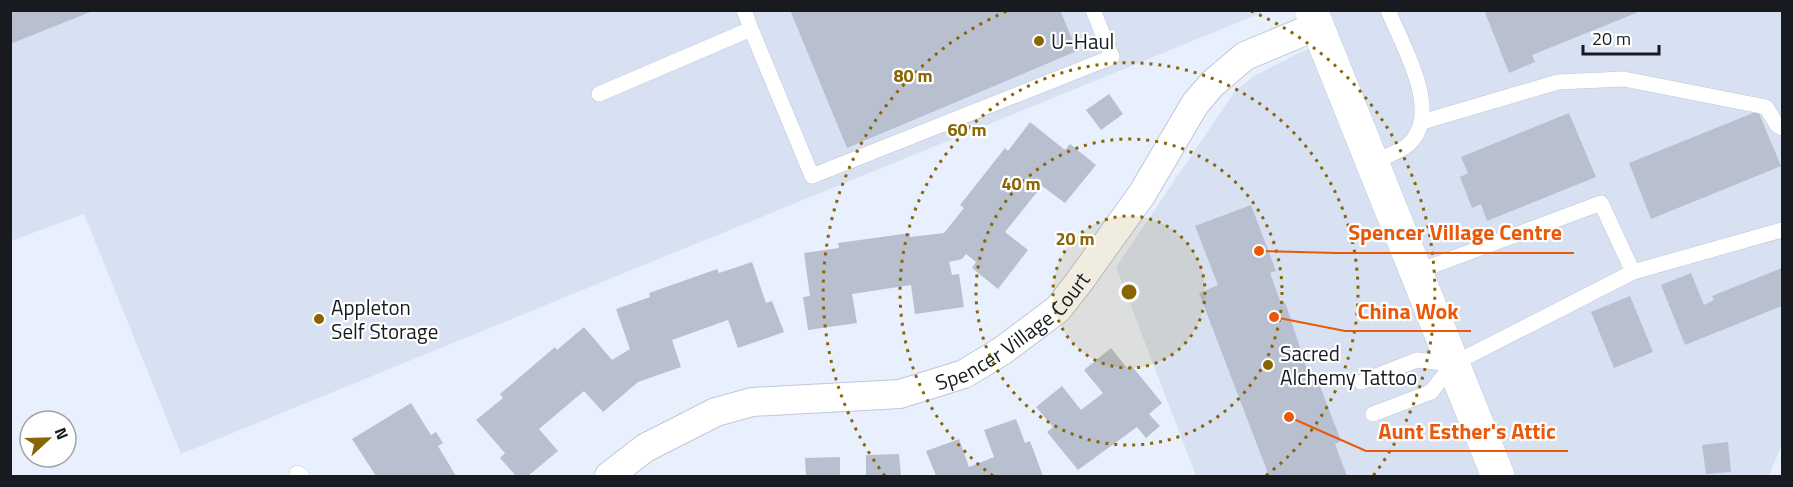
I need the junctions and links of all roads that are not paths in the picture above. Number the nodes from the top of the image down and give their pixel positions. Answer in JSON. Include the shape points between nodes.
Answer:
{"nodes":[{"id":1,"x":744,"y":10,"type":"edge"},
{"id":2,"x":1093,"y":10,"type":"edge"},
{"id":3,"x":1388,"y":10,"type":"edge"},
{"id":4,"x":1314,"y":18,"type":"edge"},
{"id":5,"x":751,"y":29,"type":"junction"},
{"id":6,"x":598,"y":94,"type":"dead end"},
{"id":7,"x":1422,"y":122,"type":"junction"},
{"id":8,"x":1782,"y":128,"type":"edge"},
{"id":9,"x":1372,"y":163,"type":"junction"},
{"id":10,"x":1782,"y":230,"type":"edge"},
{"id":11,"x":1416,"y":272,"type":"junction"},
{"id":12,"x":1633,"y":272,"type":"junction"},
{"id":13,"x":1453,"y":364,"type":"junction"},
{"id":14,"x":1361,"y":382,"type":"dead end"},
{"id":15,"x":1373,"y":414,"type":"dead end"},
{"id":16,"x":609,"y":477,"type":"edge"},
{"id":17,"x":1498,"y":477,"type":"edge"}],
"edges":[{"from":1,"to":5,"type":"lane"},
{"from":2,"to":5,"type":"lane","via":[[1112,57],[812,176]]},
{"from":3,"to":7,"type":"lane","via":[[1423,96]]},
{"from":4,"to":9,"type":"street"},
{"from":4,"to":16,"type":"street","name":"Spencer Village Court","via":[[1245,56],[1212,84],[1195,104],[1142,194],[1058,309],[1002,351],[964,374],[900,394],[752,402],[716,412],[645,448]]},
{"from":5,"to":6,"type":"lane"},
{"from":7,"to":8,"type":"lane","via":[[1558,82],[1624,79],[1766,107]]},
{"from":7,"to":9,"type":"lane","via":[[1409,143]]},
{"from":9,"to":11,"type":"street"},
{"from":10,"to":12,"type":"lane"},
{"from":11,"to":12,"type":"lane","via":[[1601,203]]},
{"from":11,"to":13,"type":"street"},
{"from":12,"to":13,"type":"lane"},
{"from":13,"to":14,"type":"lane","via":[[1417,360]]},
{"from":13,"to":15,"type":"lane","via":[[1431,392]]},
{"from":13,"to":17,"type":"street"}]}
